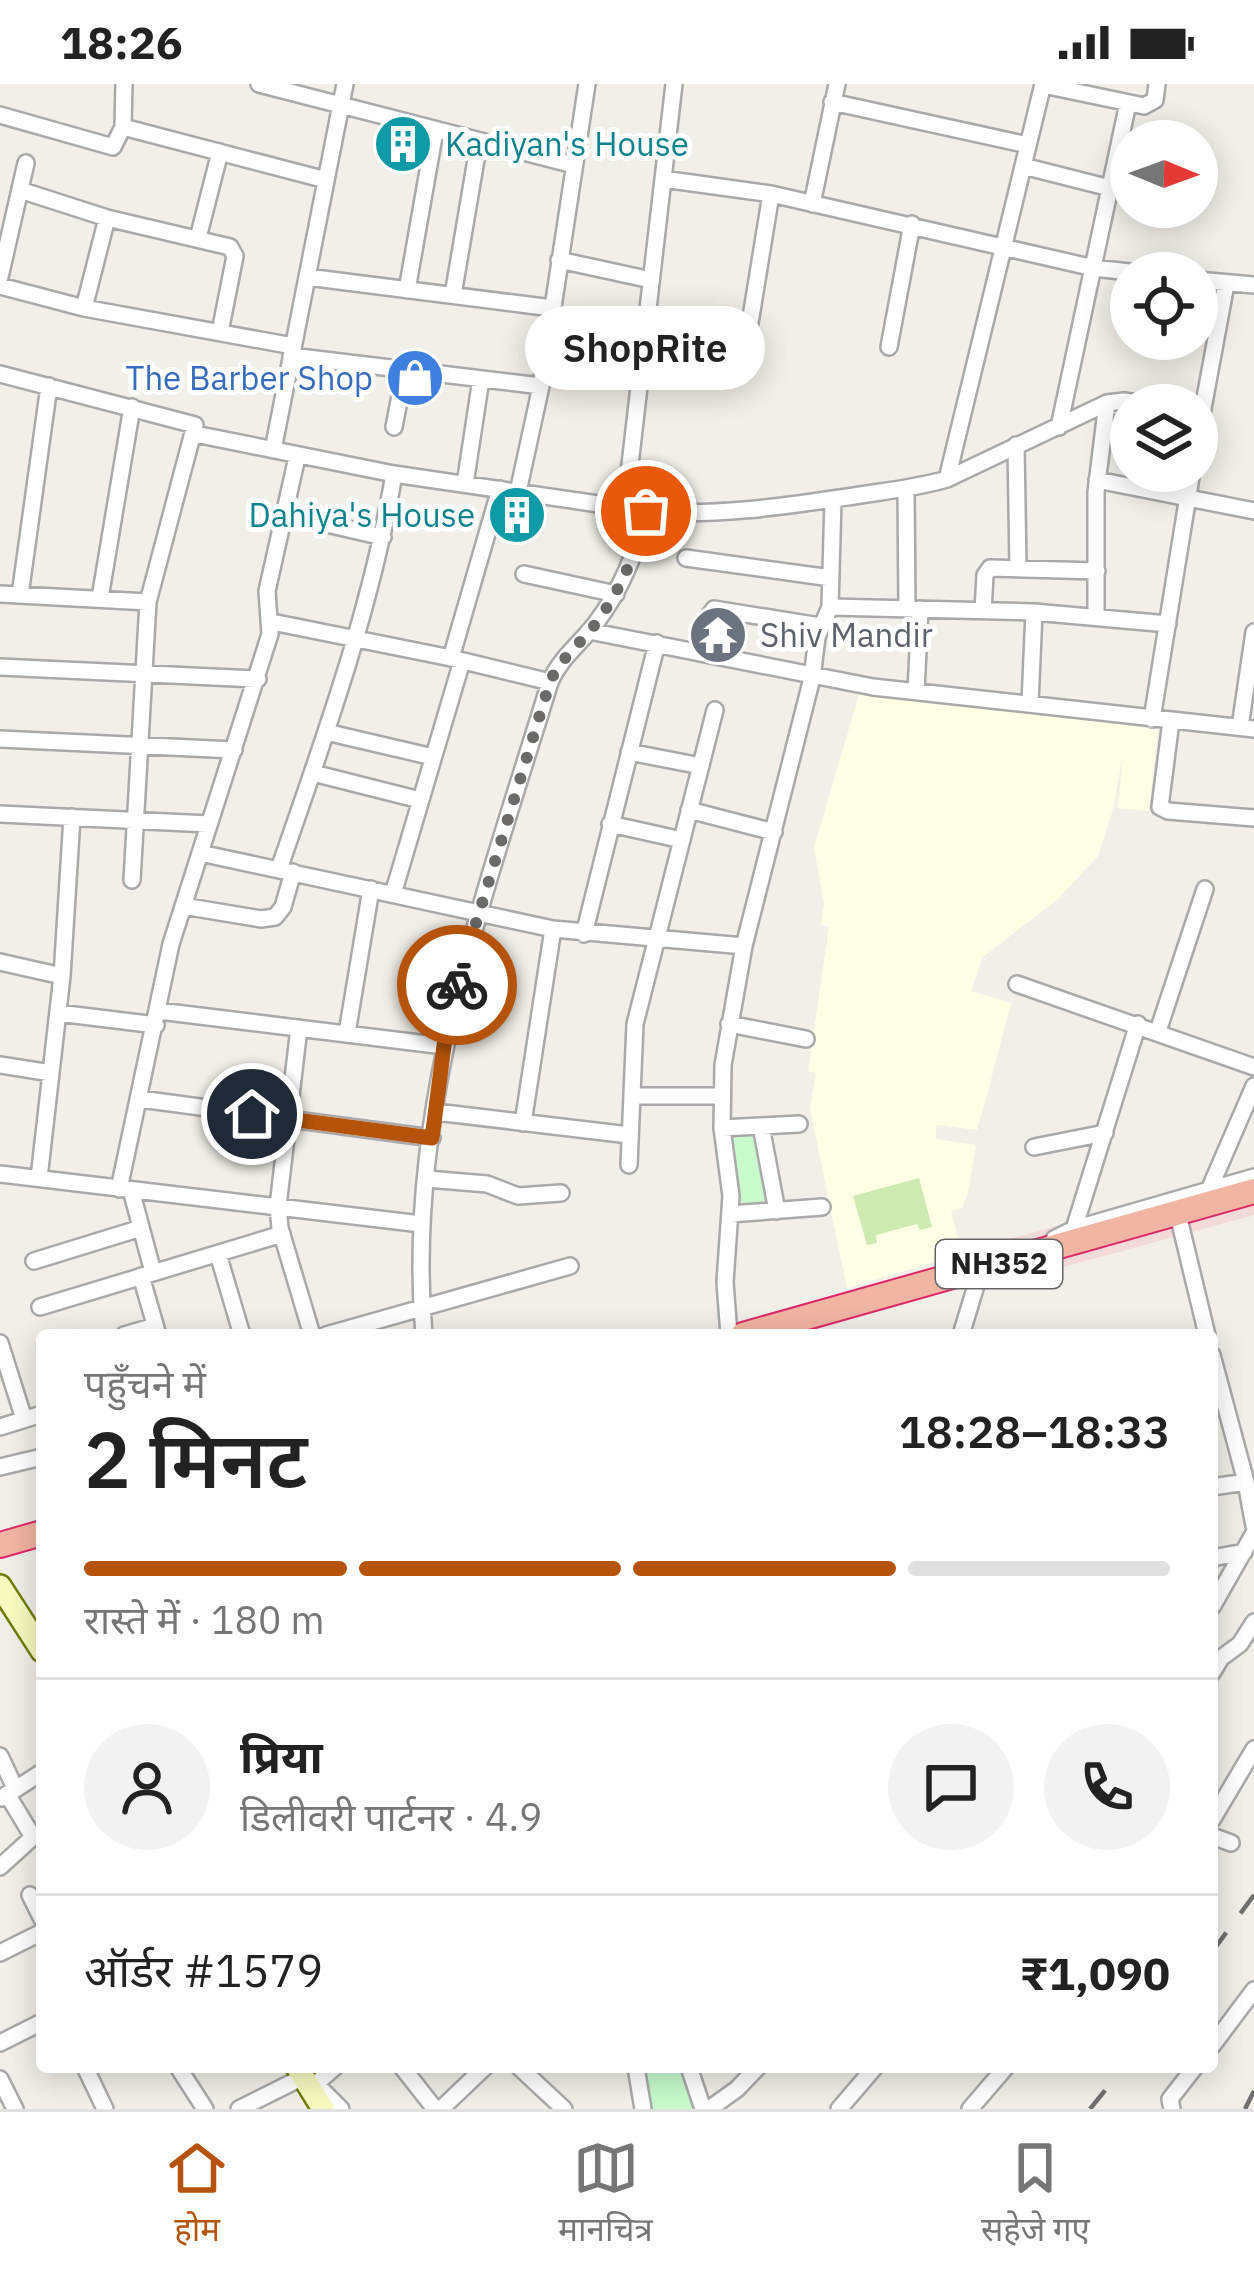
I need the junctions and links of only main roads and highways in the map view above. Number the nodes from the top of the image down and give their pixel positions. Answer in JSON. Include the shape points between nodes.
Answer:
{"nodes":[{"id":1,"x":1254,"y":1191,"type":"edge"},
{"id":2,"x":765,"y":1329,"type":"edge"},
{"id":3,"x":36,"y":1535,"type":"edge"},
{"id":4,"x":0,"y":1545,"type":"edge"},
{"id":5,"x":0,"y":1586,"type":"edge"},
{"id":6,"x":36,"y":1642,"type":"edge"},
{"id":7,"x":306,"y":2079,"type":"edge"},
{"id":8,"x":323,"y":2109,"type":"edge"}],
"edges":[{"from":1,"to":2,"type":"highway","number":"NH352"},
{"from":3,"to":4,"type":"highway"},
{"from":5,"to":6,"type":"main road"},
{"from":7,"to":8,"type":"main road"}]}
